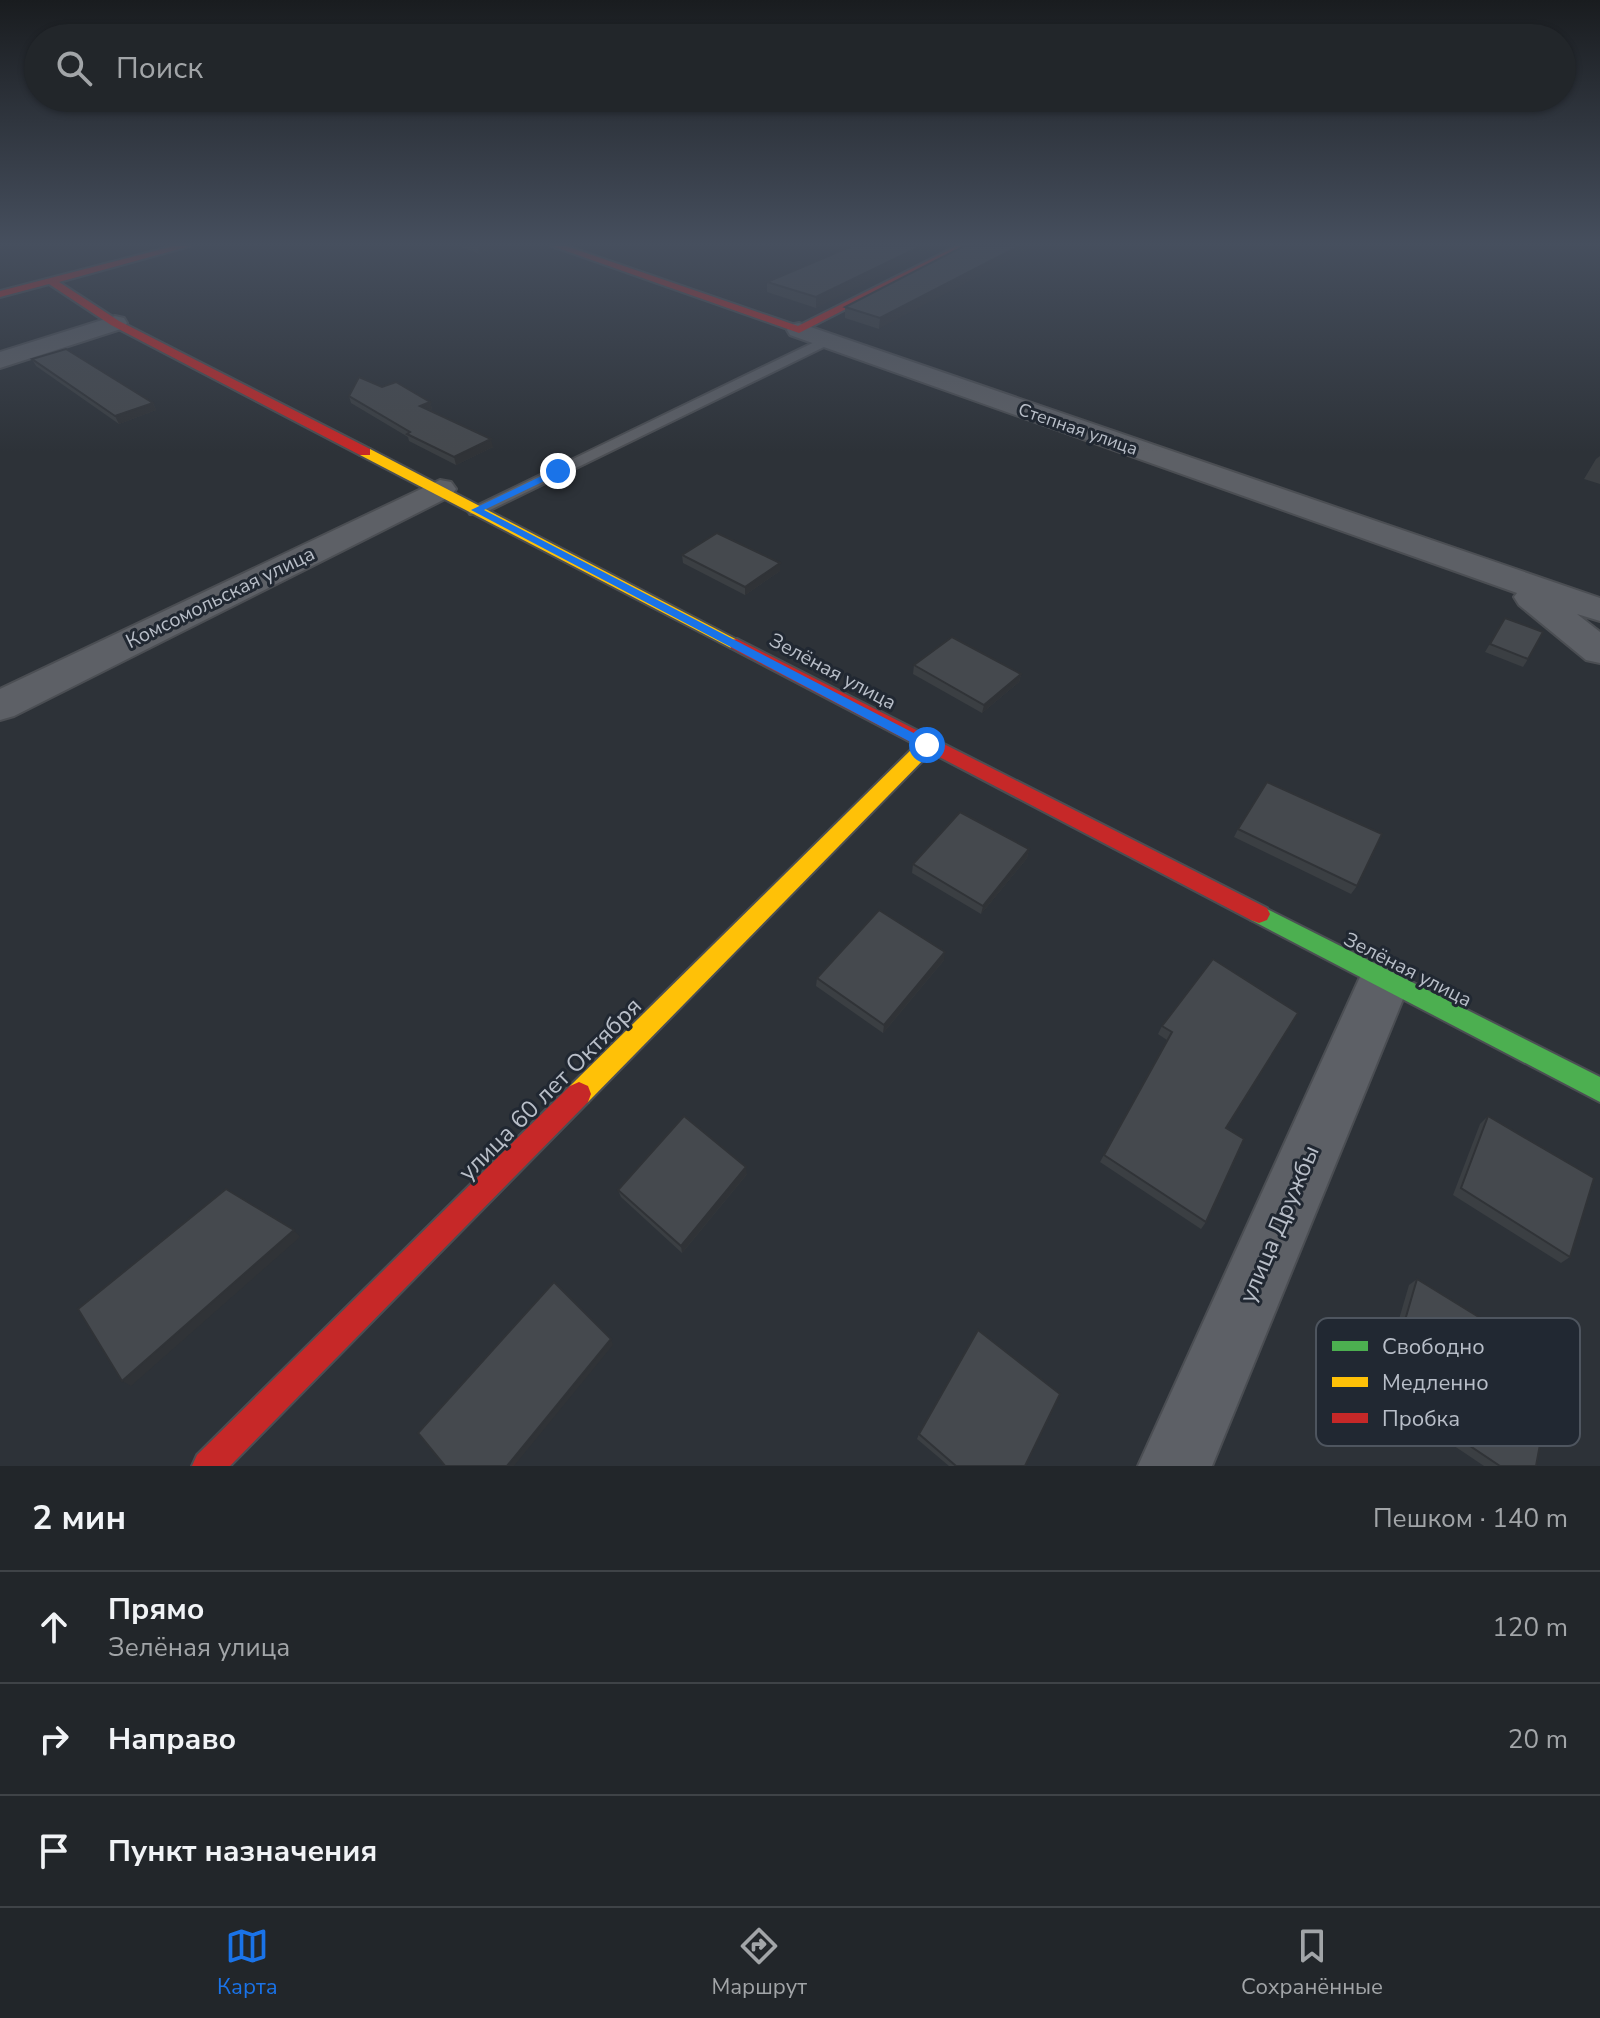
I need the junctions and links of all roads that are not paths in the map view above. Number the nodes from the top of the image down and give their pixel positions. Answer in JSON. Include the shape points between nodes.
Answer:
{"nodes":[{"id":1,"x":102,"y":314,"type":"edge"},
{"id":2,"x":751,"y":314,"type":"edge"},
{"id":3,"x":849,"y":314,"type":"edge"},
{"id":4,"x":115,"y":323,"type":"junction"},
{"id":5,"x":812,"y":336,"type":"junction"},
{"id":6,"x":0,"y":360,"type":"edge"},
{"id":7,"x":440,"y":489,"type":"junction"},
{"id":8,"x":476,"y":510,"type":"junction"},
{"id":9,"x":1506,"y":577,"type":"junction"},
{"id":10,"x":1600,"y":610,"type":"edge"},
{"id":11,"x":1600,"y":651,"type":"edge"},
{"id":12,"x":0,"y":706,"type":"edge"},
{"id":13,"x":927,"y":745,"type":"junction"},
{"id":14,"x":1384,"y":982,"type":"junction"},
{"id":15,"x":1600,"y":1090,"type":"edge"},
{"id":16,"x":208,"y":1466,"type":"edge"},
{"id":17,"x":1175,"y":1466,"type":"edge"}],
"edges":[{"from":1,"to":4,"type":"street","name":"Зелёная улица"},
{"from":2,"to":5,"type":"street","name":"Степная улица"},
{"from":3,"to":5,"type":"street"},
{"from":4,"to":6,"type":"street"},
{"from":4,"to":7,"type":"street","name":"Зелёная улица"},
{"from":5,"to":8,"type":"lane"},
{"from":5,"to":9,"type":"street","name":"Степная улица"},
{"from":7,"to":8,"type":"street","name":"Зелёная улица"},
{"from":7,"to":12,"type":"street","name":"Комсомольская улица"},
{"from":8,"to":13,"type":"street","name":"Зелёная улица"},
{"from":9,"to":10,"type":"street","name":"Степная улица"},
{"from":9,"to":11,"type":"street"},
{"from":13,"to":14,"type":"street","name":"Зелёная улица"},
{"from":13,"to":16,"type":"street","name":"улица 60 лет Октября"},
{"from":14,"to":15,"type":"street","name":"Зелёная улица"},
{"from":14,"to":17,"type":"street","name":"улица Дружбы"}]}
